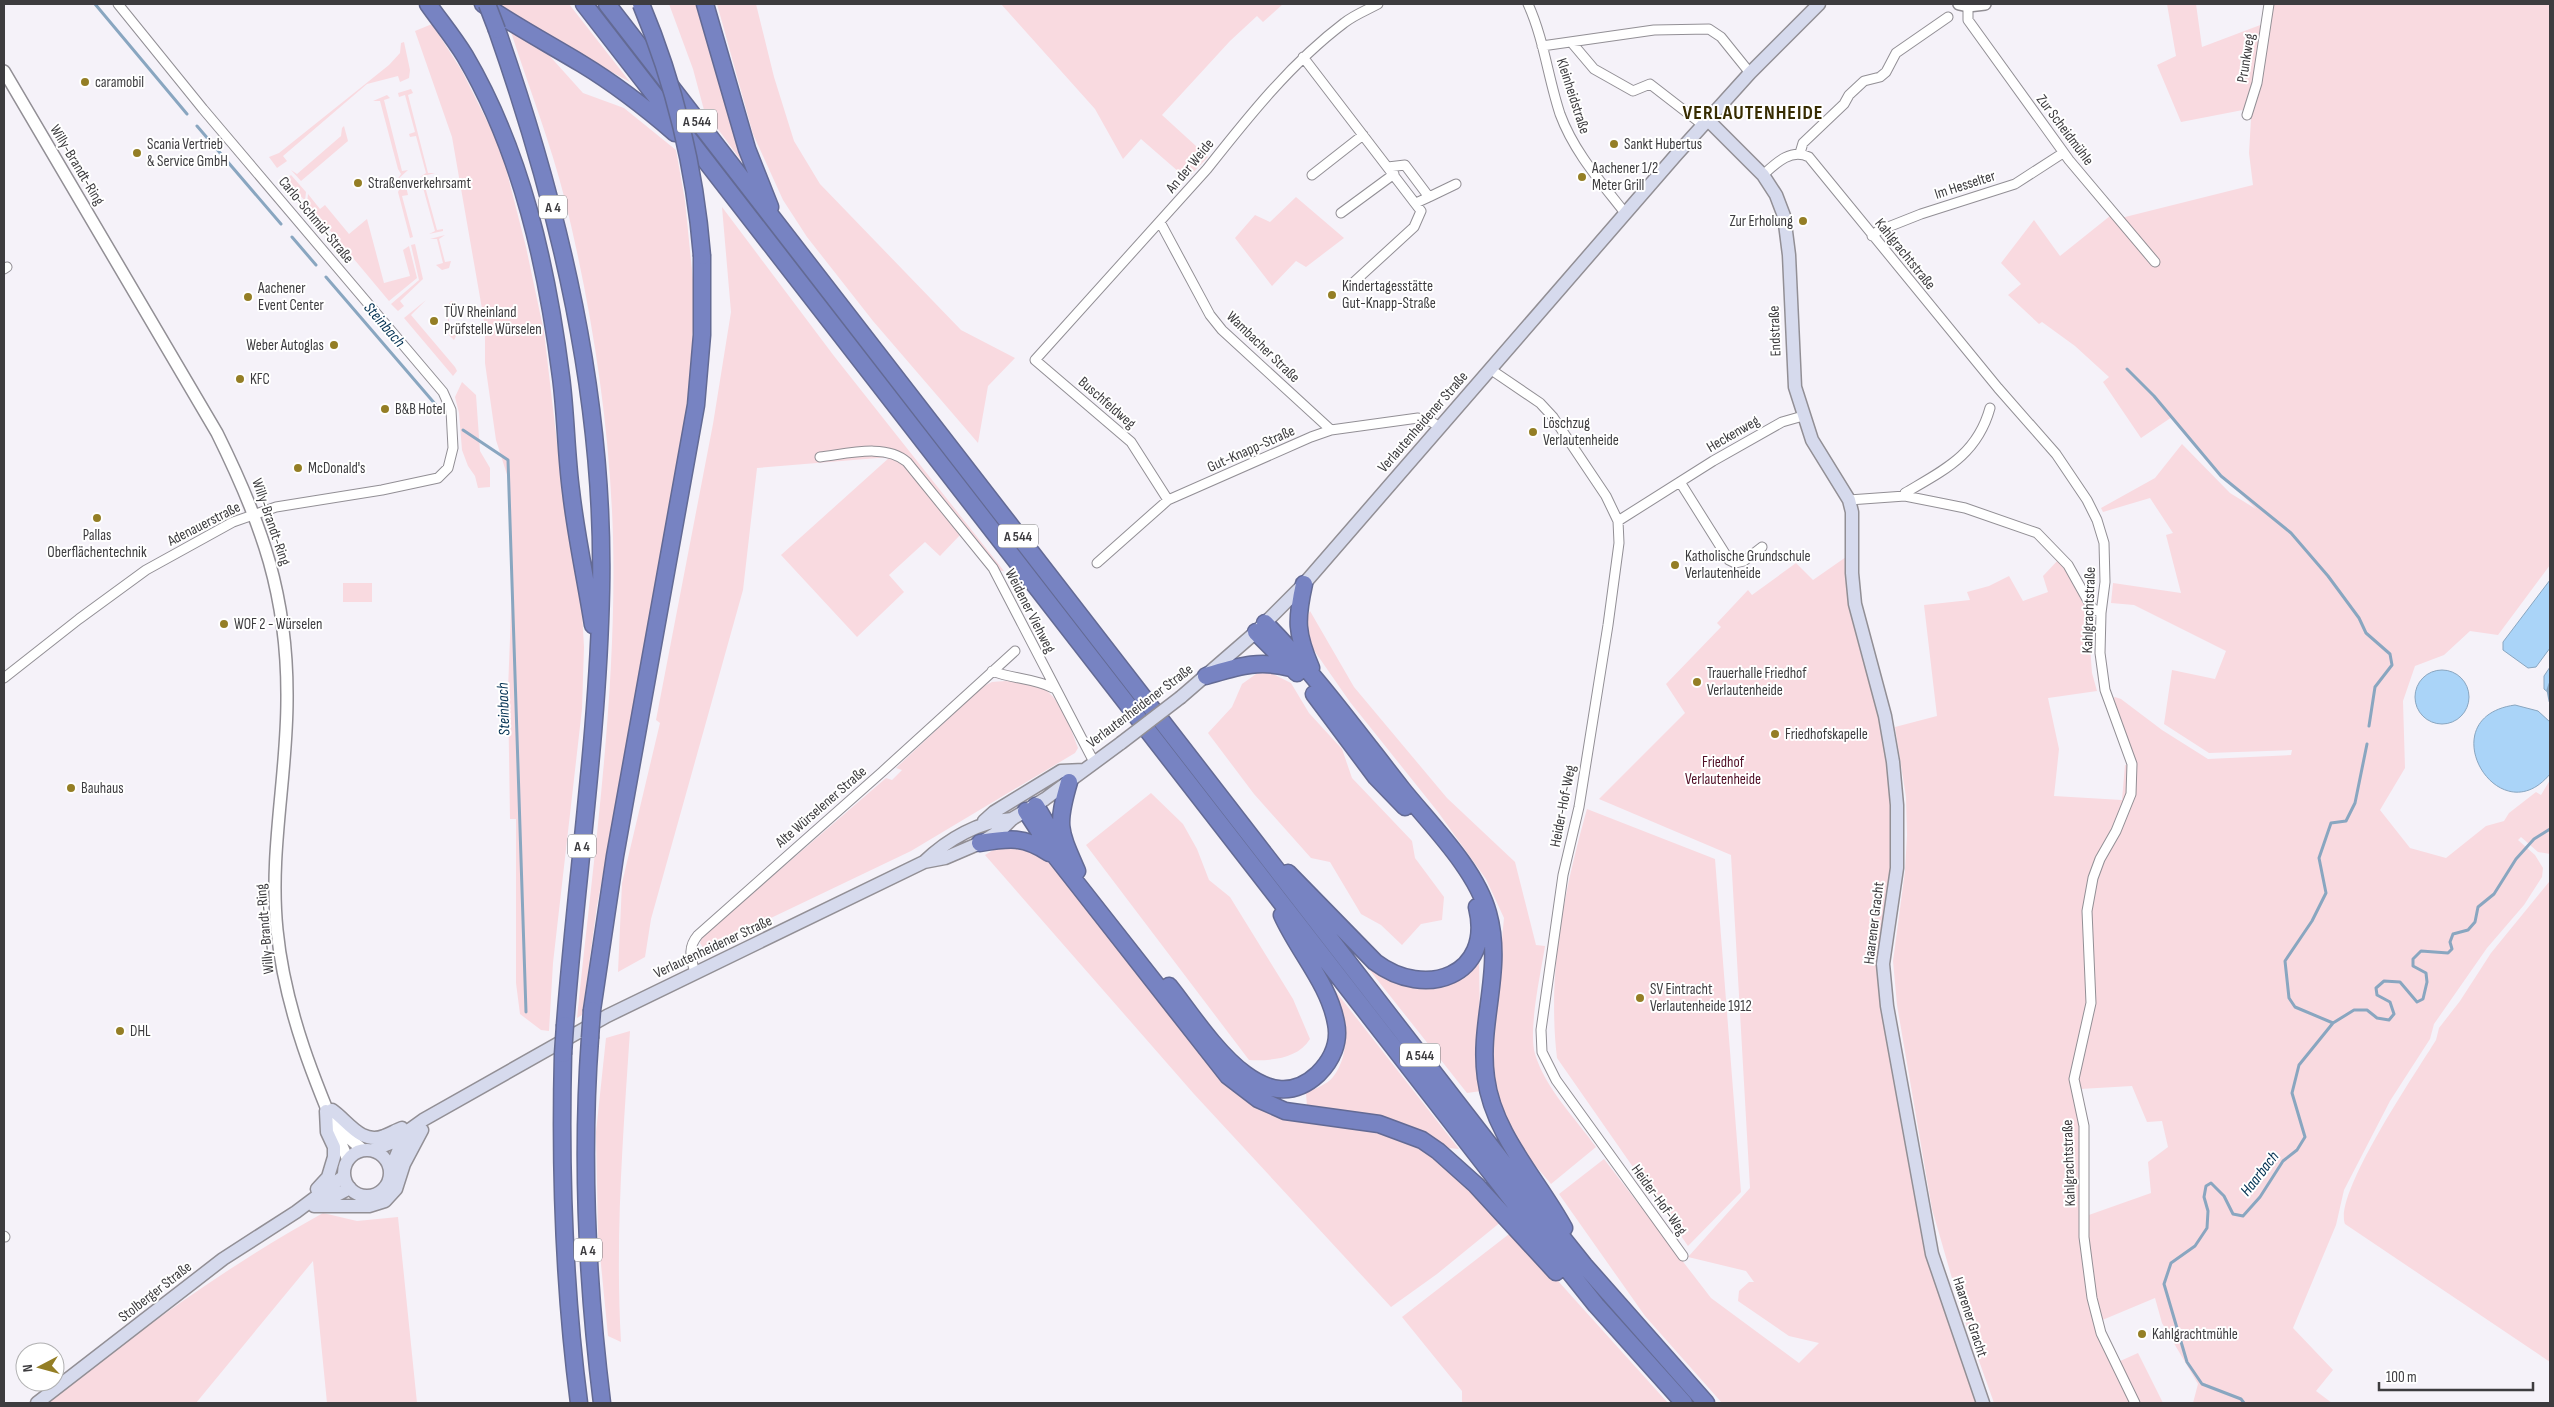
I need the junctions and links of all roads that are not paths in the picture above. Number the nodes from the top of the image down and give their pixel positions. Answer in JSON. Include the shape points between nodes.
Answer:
{"nodes":[{"id":1,"x":118,"y":4,"type":"edge"},
{"id":2,"x":428,"y":4,"type":"edge"},
{"id":3,"x":485,"y":4,"type":"edge"},
{"id":4,"x":584,"y":4,"type":"edge"},
{"id":5,"x":607,"y":4,"type":"edge"},
{"id":6,"x":641,"y":4,"type":"edge"},
{"id":7,"x":705,"y":4,"type":"edge"},
{"id":8,"x":1378,"y":4,"type":"edge"},
{"id":9,"x":1528,"y":4,"type":"edge"},
{"id":10,"x":1819,"y":4,"type":"edge"},
{"id":11,"x":1985,"y":4,"type":"edge"},
{"id":12,"x":2269,"y":4,"type":"edge"},
{"id":13,"x":1964,"y":5,"type":"edge"},
{"id":14,"x":1948,"y":17,"type":"dead end"},
{"id":15,"x":1572,"y":43,"type":"junction"},
{"id":16,"x":1542,"y":46,"type":"junction"},
{"id":17,"x":1303,"y":58,"type":"junction"},
{"id":18,"x":4,"y":71,"type":"edge"},
{"id":19,"x":1750,"y":73,"type":"junction"},
{"id":20,"x":2247,"y":115,"type":"dead end"},
{"id":21,"x":1706,"y":122,"type":"junction"},
{"id":22,"x":1363,"y":135,"type":"junction"},
{"id":23,"x":1800,"y":153,"type":"junction"},
{"id":24,"x":2063,"y":153,"type":"junction"},
{"id":25,"x":702,"y":156,"type":"junction"},
{"id":26,"x":1391,"y":170,"type":"junction"},
{"id":27,"x":1312,"y":174,"type":"dead end"},
{"id":28,"x":1763,"y":175,"type":"junction"},
{"id":29,"x":1456,"y":184,"type":"dead end"},
{"id":30,"x":1429,"y":197,"type":"junction"},
{"id":31,"x":1416,"y":203,"type":"junction"},
{"id":32,"x":1341,"y":213,"type":"dead end"},
{"id":33,"x":1626,"y":213,"type":"junction"},
{"id":34,"x":1160,"y":222,"type":"junction"},
{"id":35,"x":779,"y":228,"type":"junction"},
{"id":36,"x":1872,"y":236,"type":"junction"},
{"id":37,"x":2155,"y":262,"type":"dead end"},
{"id":38,"x":1354,"y":282,"type":"dead end"},
{"id":39,"x":1035,"y":360,"type":"joint"},
{"id":40,"x":1490,"y":369,"type":"junction"},
{"id":41,"x":1990,"y":408,"type":"dead end"},
{"id":42,"x":1802,"y":416,"type":"junction"},
{"id":43,"x":1439,"y":428,"type":"junction"},
{"id":44,"x":1331,"y":430,"type":"junction"},
{"id":45,"x":820,"y":457,"type":"dead end"},
{"id":46,"x":448,"y":468,"type":"joint"},
{"id":47,"x":1680,"y":482,"type":"junction"},
{"id":48,"x":1905,"y":496,"type":"junction"},
{"id":49,"x":1168,"y":500,"type":"junction"},
{"id":50,"x":1849,"y":500,"type":"junction"},
{"id":51,"x":255,"y":514,"type":"junction"},
{"id":52,"x":1618,"y":520,"type":"junction"},
{"id":53,"x":1762,"y":547,"type":"dead end"},
{"id":54,"x":1096,"y":563,"type":"dead end"},
{"id":55,"x":1304,"y":584,"type":"junction"},
{"id":56,"x":2101,"y":613,"type":"junction"},
{"id":57,"x":1260,"y":627,"type":"junction"},
{"id":58,"x":1015,"y":651,"type":"dead end"},
{"id":59,"x":598,"y":667,"type":"junction"},
{"id":60,"x":1293,"y":669,"type":"junction"},
{"id":61,"x":992,"y":671,"type":"junction"},
{"id":62,"x":1206,"y":676,"type":"junction"},
{"id":63,"x":4,"y":678,"type":"edge"},
{"id":64,"x":1317,"y":681,"type":"junction"},
{"id":65,"x":1053,"y":688,"type":"junction"},
{"id":66,"x":1094,"y":762,"type":"junction"},
{"id":67,"x":1084,"y":770,"type":"junction"},
{"id":68,"x":1069,"y":782,"type":"junction"},
{"id":69,"x":1024,"y":812,"type":"junction"},
{"id":70,"x":980,"y":825,"type":"junction"},
{"id":71,"x":980,"y":843,"type":"junction"},
{"id":72,"x":1256,"y":845,"type":"junction"},
{"id":73,"x":1056,"y":857,"type":"junction"},
{"id":74,"x":924,"y":862,"type":"junction"},
{"id":75,"x":1078,"y":871,"type":"junction"},
{"id":76,"x":1271,"y":889,"type":"junction"},
{"id":77,"x":695,"y":973,"type":"junction"},
{"id":78,"x":327,"y":1107,"type":"junction"},
{"id":79,"x":419,"y":1127,"type":"junction"},
{"id":80,"x":368,"y":1150,"type":"junction"},
{"id":81,"x":348,"y":1160,"type":"junction"},
{"id":82,"x":390,"y":1171,"type":"junction"},
{"id":83,"x":344,"y":1176,"type":"junction"},
{"id":84,"x":350,"y":1188,"type":"junction"},
{"id":85,"x":305,"y":1207,"type":"junction"},
{"id":86,"x":1683,"y":1256,"type":"dead end"},
{"id":87,"x":1584,"y":1265,"type":"junction"},
{"id":88,"x":1596,"y":1305,"type":"junction"},
{"id":89,"x":37,"y":1403,"type":"edge"},
{"id":90,"x":580,"y":1403,"type":"edge"},
{"id":91,"x":602,"y":1403,"type":"edge"},
{"id":92,"x":1684,"y":1403,"type":"edge"},
{"id":93,"x":1706,"y":1403,"type":"edge"},
{"id":94,"x":1983,"y":1403,"type":"edge"},
{"id":95,"x":2135,"y":1403,"type":"edge"}],
"edges":[{"from":1,"to":46,"type":"street","name":"Carlo-Schmid-Straße","via":[[443,392],[451,410],[453,448]]},
{"from":2,"to":59,"type":"highway","via":[[464,55],[499,123],[519,177],[532,226],[561,376],[570,488]]},
{"from":3,"to":25,"type":"highway","via":[[621,91]]},
{"from":3,"to":59,"type":"highway","number":"A 4","bridge":true,"via":[[523,104],[551,199],[588,388],[597,460],[600,524]]},
{"from":4,"to":25,"type":"highway","number":"A 544"},
{"from":5,"to":35,"type":"highway","number":"A 544"},
{"from":6,"to":91,"type":"highway","number":"A 4","bridge":true,"via":[[681,122],[694,187],[702,256],[702,335],[694,414],[614,856],[592,1010],[585,1130],[585,1199],[590,1302]]},
{"from":7,"to":35,"type":"highway","via":[[747,149]]},
{"from":8,"to":17,"type":"street","name":"An der Weide","via":[[1345,22]]},
{"from":9,"to":16,"type":"street","name":"Kleinheidstraße"},
{"from":10,"to":19,"type":"main road","name":"Verlautenheidener Straße"},
{"from":11,"to":13,"type":"street"},
{"from":12,"to":20,"type":"street","name":"Prunkweg","via":[[2257,83]]},
{"from":13,"to":24,"type":"street","name":"Zur Scheidmühle","via":[[1968,20]]},
{"from":14,"to":23,"type":"street","via":[[1896,53],[1880,77],[1864,81],[1848,95],[1834,114],[1803,143]]},
{"from":15,"to":16,"type":"street"},
{"from":15,"to":19,"type":"street","via":[[1654,30],[1709,29],[1721,38]]},
{"from":15,"to":21,"type":"street","via":[[1594,69],[1633,91],[1650,84]]},
{"from":16,"to":33,"type":"street","name":"Kleinheidstraße","via":[[1560,114],[1574,146]]},
{"from":17,"to":22,"type":"street"},
{"from":17,"to":34,"type":"street","name":"An der Weide"},
{"from":18,"to":51,"type":"street","name":"Willy-Brandt-Ring","via":[[193,390],[221,440]]},
{"from":19,"to":21,"type":"main road","name":"Verlautenheidener Straße"},
{"from":21,"to":28,"type":"main road","name":"Endstraße"},
{"from":21,"to":33,"type":"main road","name":"Verlautenheidener Straße"},
{"from":22,"to":26,"type":"street"},
{"from":22,"to":27,"type":"street"},
{"from":23,"to":28,"type":"street","via":[[1789,155]]},
{"from":23,"to":36,"type":"street","name":"Kahlgrachtstraße","via":[[1813,162]]},
{"from":24,"to":36,"type":"street","name":"Im Hesselter","via":[[2015,184],[1921,214]]},
{"from":24,"to":37,"type":"street","name":"Zur Scheidmühle"},
{"from":25,"to":76,"type":"highway","number":"A 544"},
{"from":26,"to":30,"type":"street","via":[[1405,165]]},
{"from":26,"to":31,"type":"street"},
{"from":26,"to":32,"type":"street"},
{"from":28,"to":42,"type":"main road","name":"Endstraße","via":[[1784,216],[1789,256],[1792,362]]},
{"from":29,"to":30,"type":"street"},
{"from":30,"to":31,"type":"street"},
{"from":31,"to":38,"type":"street","via":[[1421,211],[1414,227]]},
{"from":33,"to":40,"type":"main road","name":"Verlautenheidener Straße"},
{"from":34,"to":39,"type":"street","name":"An der Weide"},
{"from":34,"to":44,"type":"street","name":"Wambacher Straße","via":[[1210,315],[1222,330]]},
{"from":35,"to":72,"type":"highway","number":"A 544"},
{"from":36,"to":56,"type":"street","name":"Kahlgrachtstraße","via":[[2078,483],[2104,542],[2105,582]]},
{"from":39,"to":49,"type":"street","name":"Buschfeldweg","via":[[1131,442]]},
{"from":40,"to":43,"type":"main road","name":"Verlautenheidener Straße"},
{"from":40,"to":52,"type":"street","name":"Heider-Hof-Weg","via":[[1540,403],[1553,416],[1606,496]]},
{"from":41,"to":48,"type":"street","via":[[1985,426],[1965,454]]},
{"from":42,"to":47,"type":"street","name":"Heckenweg","via":[[1782,422]]},
{"from":42,"to":50,"type":"main road","name":"Endstraße","via":[[1812,440]]},
{"from":43,"to":44,"type":"street","name":"Gut-Knapp-Straße","via":[[1418,418]]},
{"from":43,"to":55,"type":"main road","name":"Verlautenheidener Straße"},
{"from":44,"to":49,"type":"street","name":"Gut-Knapp-Straße"},
{"from":45,"to":65,"type":"street","name":"Weidener Viehweg","via":[[860,453],[900,455],[993,568]]},
{"from":46,"to":51,"type":"street","name":"Adenauerstraße","via":[[438,478],[415,484],[276,507]]},
{"from":47,"to":52,"type":"street","name":"Heckenweg"},
{"from":47,"to":53,"type":"street","via":[[1729,560],[1735,563],[1744,561]]},
{"from":48,"to":50,"type":"street"},
{"from":48,"to":56,"type":"street","via":[[1965,508],[2037,533],[2068,565],[2092,608]]},
{"from":49,"to":54,"type":"street","name":"Gut-Knapp-Straße"},
{"from":50,"to":94,"type":"main road","name":"Haarener Gracht","via":[[1853,519],[1855,604],[1885,716],[1897,805],[1897,868],[1883,964],[1886,1006],[1932,1254]]},
{"from":51,"to":63,"type":"street","name":"Adenauerstraße","via":[[233,522],[146,570]]},
{"from":51,"to":78,"type":"street","name":"Willy-Brandt-Ring","via":[[273,572],[283,627],[286,668],[287,701],[275,867],[277,930],[289,1004]]},
{"from":52,"to":86,"type":"street","name":"Heider-Hof-Weg","via":[[1618,553],[1579,807],[1563,875],[1549,960],[1541,1030],[1542,1052],[1556,1080]]},
{"from":55,"to":57,"type":"main road","name":"Verlautenheidener Straße"},
{"from":55,"to":64,"type":"highway","via":[[1297,624],[1303,649]]},
{"from":56,"to":95,"type":"street","name":"Kahlgrachtstraße","via":[[2100,653],[2105,690],[2132,764],[2131,794],[2093,878],[2087,911],[2091,1003],[2074,1079],[2084,1126],[2084,1237],[2092,1298],[2101,1333]]},
{"from":57,"to":60,"type":"highway"},
{"from":57,"to":62,"type":"main road","name":"Verlautenheidener Straße"},
{"from":57,"to":64,"type":"highway"},
{"from":58,"to":61,"type":"street","name":"Alte Würselener Straße"},
{"from":59,"to":90,"type":"highway","number":"A 4","bridge":true,"via":[[563,1054],[562,1194]]},
{"from":60,"to":62,"type":"highway","via":[[1274,663],[1257,663]]},
{"from":60,"to":72,"type":"highway","via":[[1376,777],[1437,842],[1459,872],[1478,909],[1480,935],[1474,953],[1458,970],[1439,979],[1417,981],[1391,973],[1375,962],[1307,890]]},
{"from":61,"to":65,"type":"street","via":[[1041,682]]},
{"from":61,"to":77,"type":"street","name":"Alte Würselener Straße","via":[[698,935],[691,943],[690,951]]},
{"from":62,"to":66,"type":"main road","name":"Verlautenheidener Straße","bridge":true},
{"from":64,"to":87,"type":"highway","via":[[1478,888],[1488,912],[1495,959],[1485,1049],[1488,1089],[1506,1135],[1549,1200]]},
{"from":65,"to":66,"type":"street","name":"Weidener Viehweg"},
{"from":66,"to":67,"type":"main road","name":"Verlautenheidener Straße"},
{"from":67,"to":68,"type":"main road","name":"Verlautenheidener Straße"},
{"from":67,"to":70,"type":"main road","via":[[1061,771],[994,812]]},
{"from":68,"to":69,"type":"main road","name":"Verlautenheidener Straße"},
{"from":68,"to":75,"type":"highway","via":[[1060,826]]},
{"from":69,"to":70,"type":"main road","name":"Verlautenheidener Straße"},
{"from":69,"to":71,"type":"main road","name":"Verlautenheidener Straße"},
{"from":69,"to":73,"type":"highway"},
{"from":69,"to":75,"type":"highway"},
{"from":70,"to":74,"type":"main road","name":"Verlautenheidener Straße","via":[[939,847]]},
{"from":71,"to":73,"type":"highway","via":[[1022,839]]},
{"from":71,"to":74,"type":"main road","name":"Verlautenheidener Straße","via":[[945,858]]},
{"from":72,"to":87,"type":"highway","number":"A 544"},
{"from":73,"to":88,"type":"highway","via":[[1212,1058],[1234,1081],[1258,1099],[1285,1111],[1379,1124],[1422,1140],[1476,1184],[1560,1275]]},
{"from":74,"to":77,"type":"main road","name":"Verlautenheidener Straße"},
{"from":75,"to":76,"type":"highway","via":[[1234,1066],[1267,1087],[1291,1088],[1310,1080],[1324,1067],[1331,1058],[1338,1034],[1327,995],[1291,935]]},
{"from":76,"to":88,"type":"highway","number":"A 544"},
{"from":77,"to":79,"type":"main road","name":"Verlautenheidener Straße","via":[[607,1016]]},
{"from":78,"to":79,"type":"main road","via":[[345,1119],[357,1133],[367,1137],[384,1136],[400,1128]]},
{"from":78,"to":80,"type":"street","name":"Willy-Brandt-Ring","via":[[349,1138]]},
{"from":78,"to":81,"type":"street","name":"Willy-Brandt-Ring"},
{"from":78,"to":85,"type":"main road","via":[[327,1132],[334,1147],[333,1164],[328,1177]]},
{"from":79,"to":80,"type":"main road","via":[[391,1143]]},
{"from":79,"to":82,"type":"main road","via":[[398,1149]]},
{"from":79,"to":85,"type":"main road","via":[[396,1189],[385,1201],[369,1206]]},
{"from":80,"to":81,"type":"main road","via":[[356,1152]]},
{"from":80,"to":82,"type":"main road","via":[[385,1159]]},
{"from":81,"to":83,"type":"main road"},
{"from":82,"to":84,"type":"main road","via":[[386,1185],[376,1194],[363,1195]]},
{"from":83,"to":84,"type":"main road"},
{"from":83,"to":85,"type":"main road","name":"Stolberger Straße"},
{"from":84,"to":85,"type":"main road","name":"Stolberger Straße"},
{"from":85,"to":89,"type":"main road","name":"Stolberger Straße","via":[[224,1259]]},
{"from":87,"to":93,"type":"highway","number":"A 544"},
{"from":88,"to":92,"type":"highway","number":"A 544"}]}
